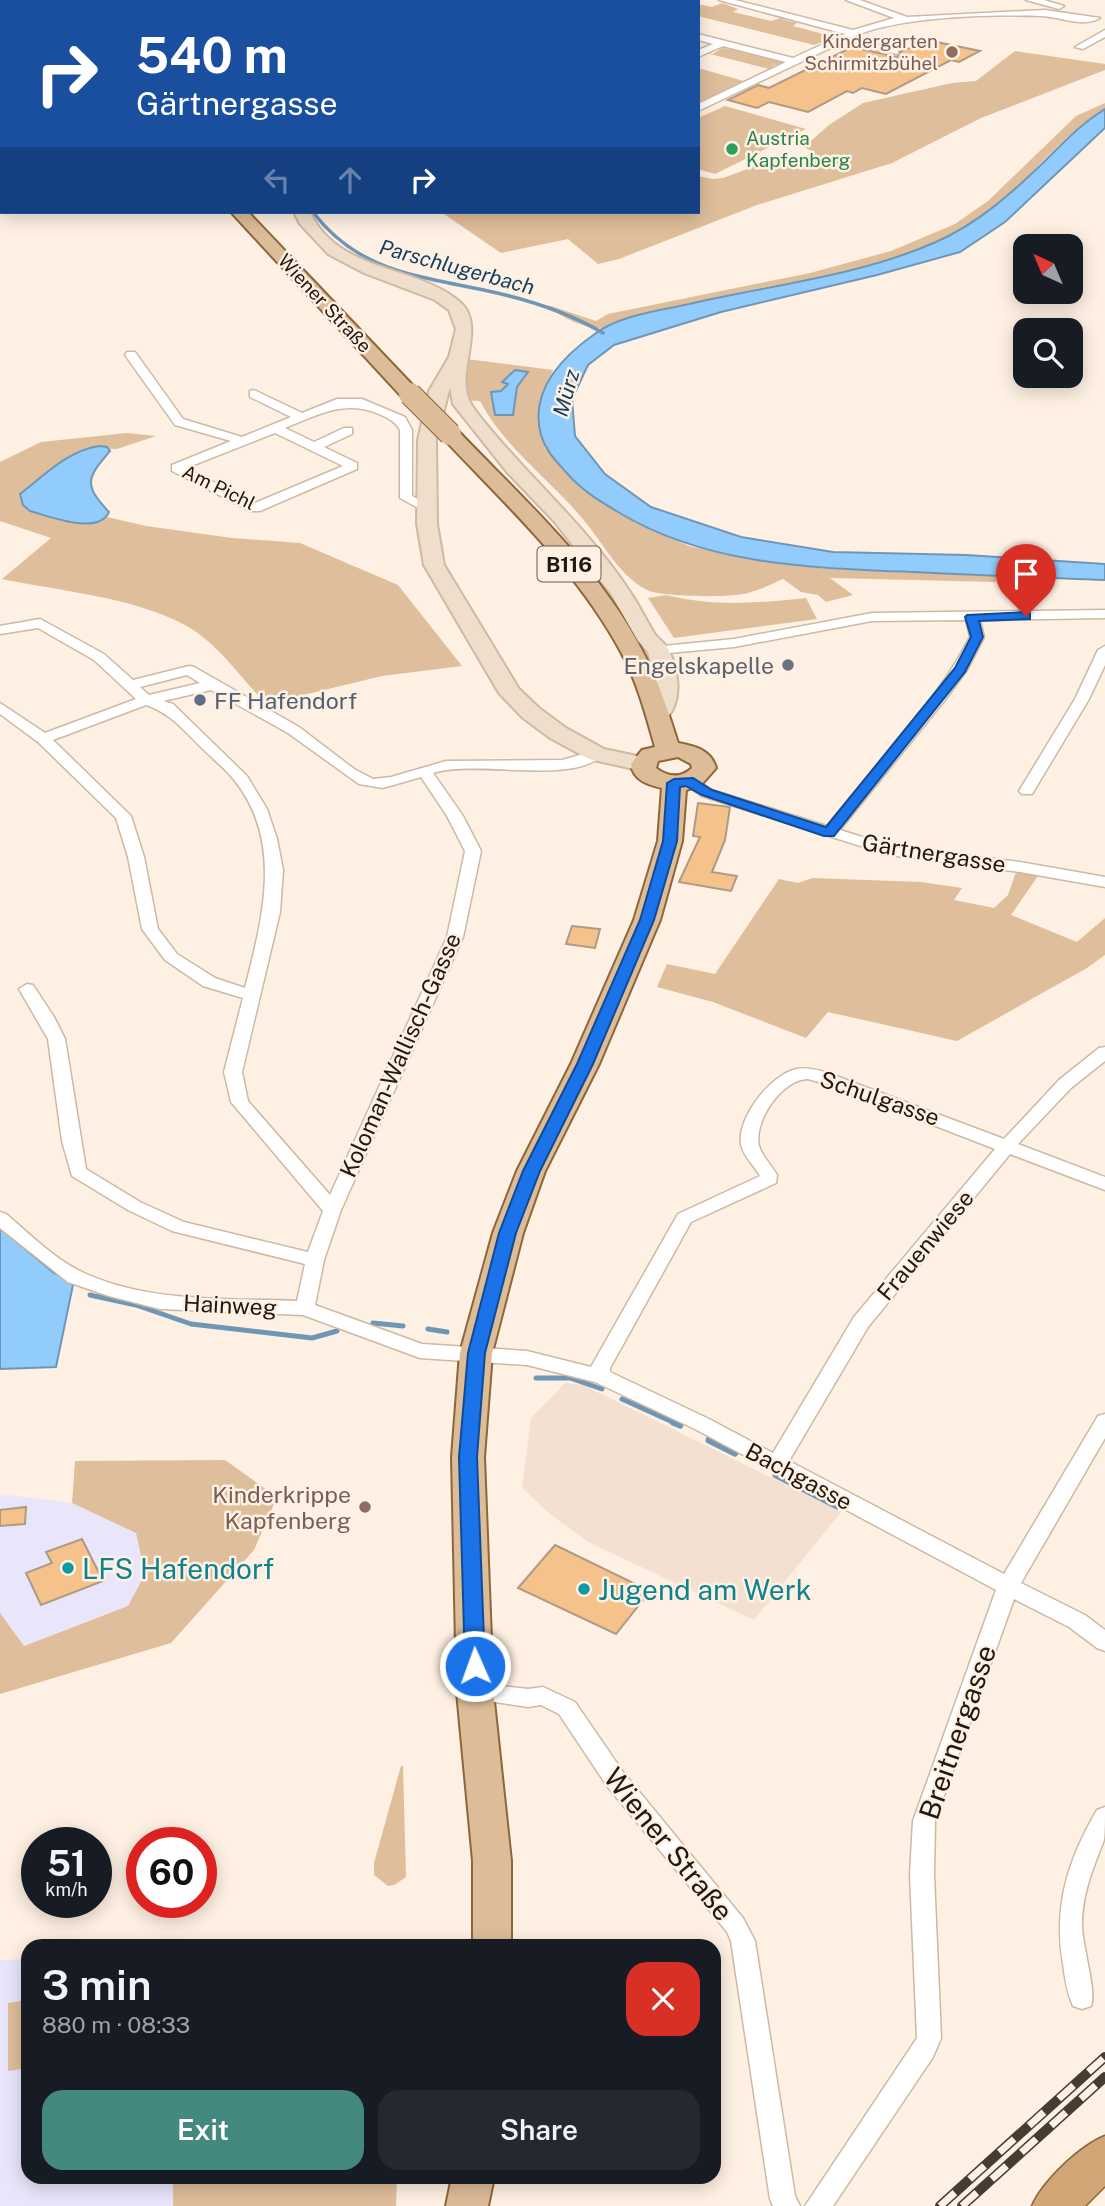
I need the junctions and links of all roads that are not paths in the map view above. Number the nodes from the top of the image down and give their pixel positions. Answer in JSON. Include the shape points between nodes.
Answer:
{"nodes":[{"id":1,"x":346,"y":0,"type":"edge"},
{"id":2,"x":354,"y":0,"type":"edge"},
{"id":3,"x":724,"y":0,"type":"edge"},
{"id":4,"x":851,"y":0,"type":"edge"},
{"id":5,"x":1031,"y":0,"type":"edge"},
{"id":6,"x":903,"y":18,"type":"junction"},
{"id":7,"x":1069,"y":21,"type":"dead end"},
{"id":8,"x":1098,"y":21,"type":"edge"},
{"id":9,"x":854,"y":33,"type":"junction"},
{"id":10,"x":1105,"y":33,"type":"edge"},
{"id":11,"x":700,"y":38,"type":"edge"},
{"id":12,"x":842,"y":39,"type":"junction"},
{"id":13,"x":722,"y":43,"type":"junction"},
{"id":14,"x":1080,"y":47,"type":"dead end"},
{"id":15,"x":895,"y":52,"type":"dead end"},
{"id":16,"x":700,"y":53,"type":"edge"},
{"id":17,"x":796,"y":62,"type":"junction"},
{"id":18,"x":700,"y":107,"type":"edge"},
{"id":19,"x":241,"y":214,"type":"edge"},
{"id":20,"x":303,"y":214,"type":"edge"},
{"id":21,"x":131,"y":355,"type":"dead end"},
{"id":22,"x":458,"y":358,"type":"junction"},
{"id":23,"x":254,"y":394,"type":"dead end"},
{"id":24,"x":459,"y":400,"type":"junction"},
{"id":25,"x":435,"y":404,"type":"junction"},
{"id":26,"x":301,"y":417,"type":"junction"},
{"id":27,"x":275,"y":428,"type":"junction"},
{"id":28,"x":348,"y":431,"type":"dead end"},
{"id":29,"x":243,"y":441,"type":"junction"},
{"id":30,"x":313,"y":447,"type":"junction"},
{"id":31,"x":324,"y":479,"type":"junction"},
{"id":32,"x":337,"y":486,"type":"dead end"},
{"id":33,"x":427,"y":507,"type":"junction"},
{"id":34,"x":1105,"y":614,"type":"edge"},
{"id":35,"x":971,"y":617,"type":"junction"},
{"id":36,"x":0,"y":630,"type":"edge"},
{"id":37,"x":658,"y":650,"type":"junction"},
{"id":38,"x":1105,"y":650,"type":"edge"},
{"id":39,"x":130,"y":685,"type":"junction"},
{"id":40,"x":212,"y":685,"type":"junction"},
{"id":41,"x":146,"y":700,"type":"junction"},
{"id":42,"x":0,"y":707,"type":"edge"},
{"id":43,"x":658,"y":714,"type":"junction"},
{"id":44,"x":43,"y":740,"type":"junction"},
{"id":45,"x":668,"y":750,"type":"junction"},
{"id":46,"x":594,"y":752,"type":"junction"},
{"id":47,"x":643,"y":764,"type":"junction"},
{"id":48,"x":424,"y":770,"type":"junction"},
{"id":49,"x":681,"y":782,"type":"junction"},
{"id":50,"x":1027,"y":791,"type":"dead end"},
{"id":51,"x":829,"y":833,"type":"junction"},
{"id":52,"x":1105,"y":882,"type":"edge"},
{"id":53,"x":27,"y":989,"type":"dead end"},
{"id":54,"x":250,"y":995,"type":"junction"},
{"id":55,"x":1105,"y":1052,"type":"edge"},
{"id":56,"x":1009,"y":1145,"type":"junction"},
{"id":57,"x":1105,"y":1184,"type":"edge"},
{"id":58,"x":332,"y":1210,"type":"junction"},
{"id":59,"x":0,"y":1217,"type":"edge"},
{"id":60,"x":315,"y":1260,"type":"junction"},
{"id":61,"x":305,"y":1308,"type":"junction"},
{"id":62,"x":476,"y":1353,"type":"junction"},
{"id":63,"x":600,"y":1376,"type":"junction"},
{"id":64,"x":1105,"y":1421,"type":"edge"},
{"id":65,"x":777,"y":1464,"type":"junction"},
{"id":66,"x":1008,"y":1587,"type":"junction"},
{"id":67,"x":1105,"y":1642,"type":"edge"},
{"id":68,"x":475,"y":1692,"type":"junction"},
{"id":69,"x":1105,"y":1817,"type":"edge"},
{"id":70,"x":492,"y":1939,"type":"edge"},
{"id":71,"x":1082,"y":1998,"type":"dead end"},
{"id":72,"x":1105,"y":2156,"type":"edge"},
{"id":73,"x":472,"y":2184,"type":"edge"},
{"id":74,"x":467,"y":2206,"type":"edge"},
{"id":75,"x":787,"y":2206,"type":"edge"},
{"id":76,"x":818,"y":2206,"type":"edge"},
{"id":77,"x":1054,"y":2206,"type":"edge"}],
"edges":[{"from":1,"to":2,"type":"street"},
{"from":3,"to":9,"type":"street"},
{"from":4,"to":6,"type":"street"},
{"from":5,"to":8,"type":"street","via":[[1077,10]]},
{"from":6,"to":8,"type":"street","via":[[1025,13]]},
{"from":6,"to":9,"type":"street"},
{"from":7,"to":8,"type":"street"},
{"from":9,"to":12,"type":"street"},
{"from":10,"to":14,"type":"street"},
{"from":11,"to":13,"type":"street"},
{"from":12,"to":15,"type":"street"},
{"from":12,"to":17,"type":"street"},
{"from":13,"to":16,"type":"street"},
{"from":13,"to":17,"type":"street"},
{"from":17,"to":18,"type":"street"},
{"from":19,"to":43,"type":"main road","name":"Wiener Straße","number":"B116","bridge":true,"via":[[541,530],[602,604],[632,652]]},
{"from":20,"to":22,"type":"main road","via":[[323,241],[344,257],[452,303],[465,329]]},
{"from":21,"to":29,"type":"street","name":"Am Pichl","via":[[179,422]]},
{"from":22,"to":24,"type":"main road"},
{"from":22,"to":25,"type":"main road"},
{"from":23,"to":26,"type":"street"},
{"from":24,"to":25,"type":"main road"},
{"from":24,"to":37,"type":"main road","via":[[620,592]]},
{"from":25,"to":33,"type":"main road","via":[[427,440]]},
{"from":26,"to":27,"type":"street","name":"Am Pichl"},
{"from":26,"to":33,"type":"street","name":"Am Pichl","via":[[337,403],[362,403],[401,421],[407,430],[406,498]]},
{"from":27,"to":29,"type":"street","name":"Am Pichl"},
{"from":27,"to":30,"type":"street","name":"Am Pichl"},
{"from":28,"to":30,"type":"street"},
{"from":29,"to":31,"type":"street","name":"Am Pichl","via":[[176,468],[255,508]]},
{"from":30,"to":31,"type":"street","name":"Am Pichl","via":[[353,466]]},
{"from":31,"to":32,"type":"street"},
{"from":33,"to":46,"type":"main road","via":[[434,565],[510,693],[558,733]]},
{"from":34,"to":35,"type":"street"},
{"from":35,"to":37,"type":"street","via":[[872,617],[734,643]]},
{"from":35,"to":51,"type":"street","via":[[977,637],[961,670]]},
{"from":36,"to":39,"type":"street","via":[[40,623],[99,657]]},
{"from":37,"to":43,"type":"main road","via":[[668,690]]},
{"from":38,"to":50,"type":"street","via":[[1082,699]]},
{"from":39,"to":40,"type":"street","via":[[189,670]]},
{"from":39,"to":41,"type":"street"},
{"from":40,"to":41,"type":"street"},
{"from":40,"to":48,"type":"street","via":[[276,719],[366,782],[389,782]]},
{"from":41,"to":44,"type":"street"},
{"from":41,"to":54,"type":"street","via":[[168,707],[242,779],[259,809],[275,870],[272,912]]},
{"from":42,"to":44,"type":"street"},
{"from":43,"to":45,"type":"main road","number":"B116"},
{"from":44,"to":54,"type":"street","via":[[123,816],[150,929],[171,957],[209,982]]},
{"from":45,"to":47,"type":"main road","via":[[650,755]]},
{"from":45,"to":49,"type":"main road","via":[[688,752],[702,760],[703,772]]},
{"from":46,"to":47,"type":"main road"},
{"from":46,"to":48,"type":"street","via":[[566,766],[493,763]]},
{"from":47,"to":49,"type":"main road","via":[[649,776]]},
{"from":48,"to":58,"type":"street","name":"Koloman-Wallisch-Gasse","via":[[473,851],[466,888],[455,937]]},
{"from":49,"to":51,"type":"street","name":"Gärtnergasse"},
{"from":49,"to":62,"type":"main road","via":[[647,920],[585,1064],[531,1171],[508,1233]]},
{"from":51,"to":52,"type":"street","name":"Gärtnergasse","via":[[895,851]]},
{"from":53,"to":60,"type":"street","via":[[58,1046],[69,1145],[78,1172],[179,1227]]},
{"from":54,"to":58,"type":"street","via":[[233,1072],[240,1102]]},
{"from":55,"to":56,"type":"street","name":"Frauenwiese","via":[[1065,1084]]},
{"from":56,"to":57,"type":"street","name":"Schulgasse"},
{"from":56,"to":63,"type":"street","name":"Schulgasse","via":[[814,1074],[791,1076],[751,1123],[750,1146],[770,1179],[684,1218],[600,1368]]},
{"from":56,"to":65,"type":"street","name":"Frauenwiese","via":[[862,1322]]},
{"from":58,"to":60,"type":"street","name":"Koloman-Wallisch-Gasse"},
{"from":59,"to":61,"type":"street","name":"Hainweg","via":[[75,1277],[110,1289],[160,1302]]},
{"from":60,"to":61,"type":"street","name":"Koloman-Wallisch-Gasse"},
{"from":61,"to":62,"type":"street","name":"Hainweg","via":[[420,1351]]},
{"from":62,"to":63,"type":"street","name":"Bachgasse","via":[[527,1358]]},
{"from":62,"to":68,"type":"main road","via":[[468,1457]]},
{"from":63,"to":65,"type":"street","name":"Bachgasse"},
{"from":64,"to":66,"type":"street","name":"Breitnergasse"},
{"from":65,"to":66,"type":"street","name":"Bachgasse"},
{"from":66,"to":67,"type":"street","name":"Bachgasse","via":[[1077,1621]]},
{"from":66,"to":76,"type":"street","name":"Breitnergasse","via":[[924,1821],[929,2038]]},
{"from":68,"to":70,"type":"main road","via":[[492,1861]]},
{"from":68,"to":75,"type":"street","name":"Wiener Straße","via":[[542,1696],[567,1708],[615,1779],[735,1924],[743,1941],[782,2199]]},
{"from":69,"to":71,"type":"street","via":[[1080,1864],[1068,1921]]},
{"from":72,"to":77,"type":"highway"},
{"from":73,"to":74,"type":"main road"}]}
